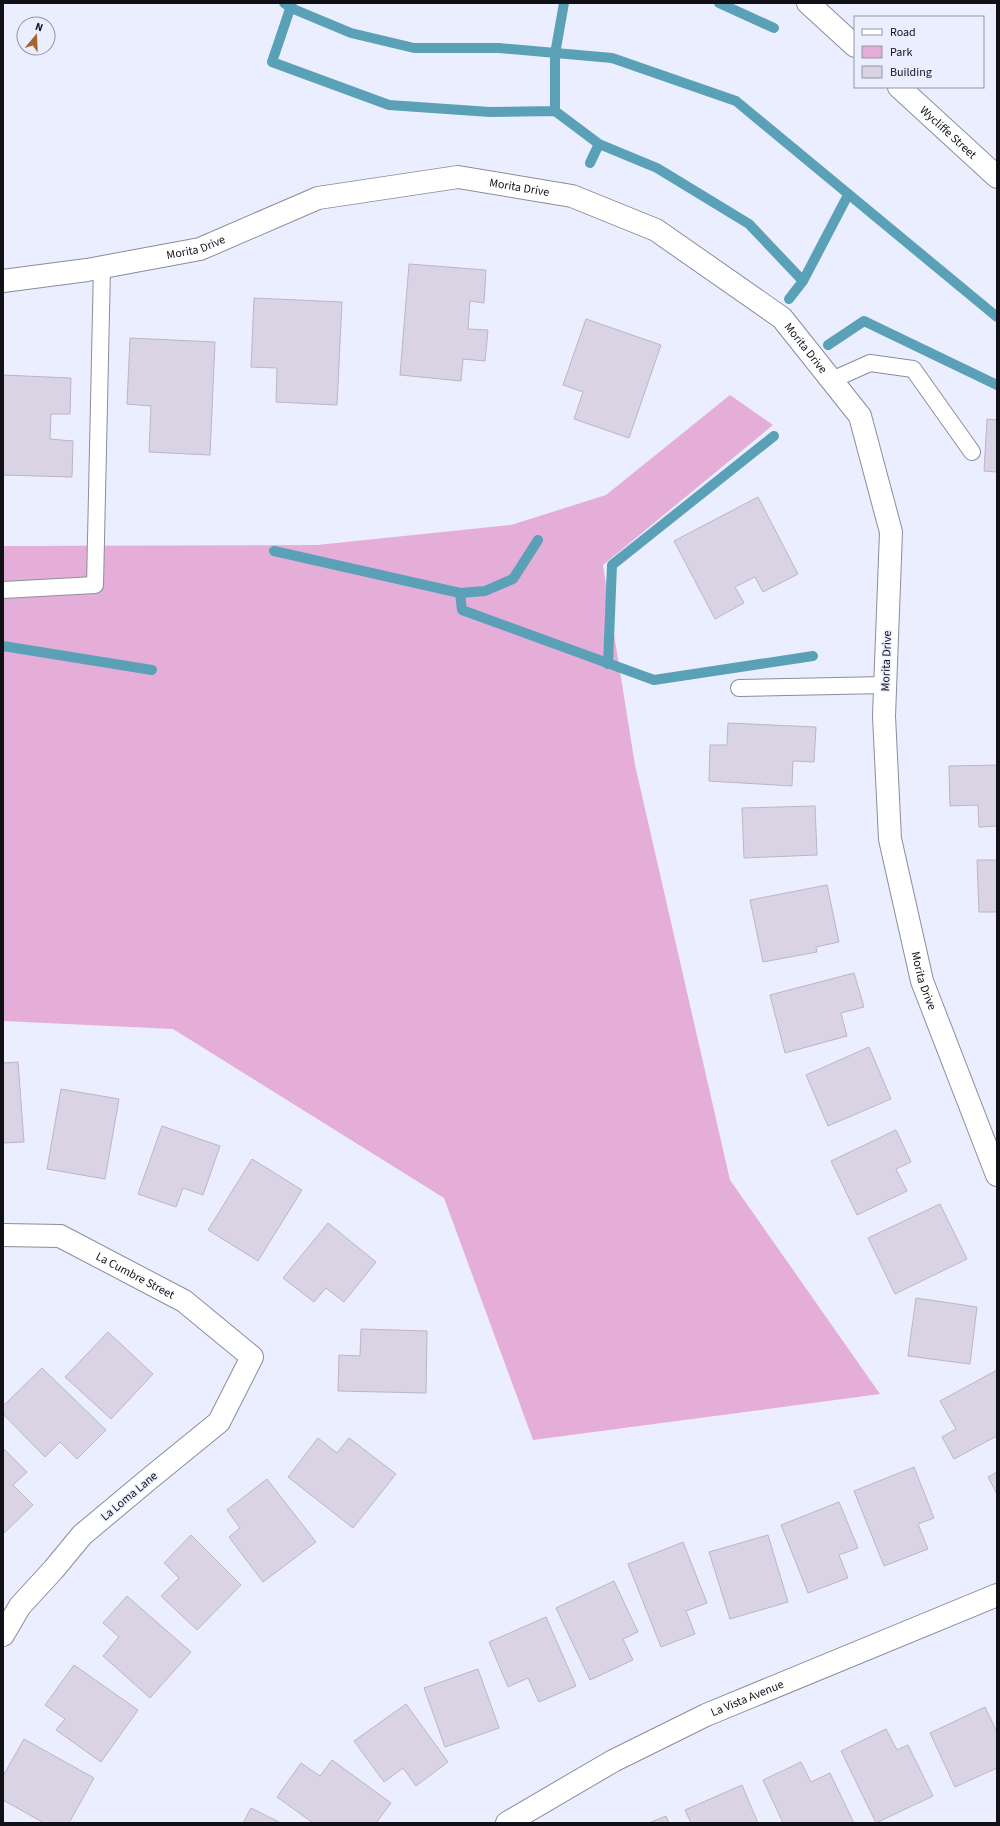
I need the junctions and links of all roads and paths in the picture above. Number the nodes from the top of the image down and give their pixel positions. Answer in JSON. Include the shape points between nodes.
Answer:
{"nodes":[{"id":1,"x":808,"y":3,"type":"edge"},
{"id":2,"x":854,"y":45,"type":"edge"},
{"id":3,"x":900,"y":88,"type":"edge"},
{"id":4,"x":997,"y":177,"type":"edge"},
{"id":5,"x":102,"y":267,"type":"junction"},
{"id":6,"x":3,"y":281,"type":"edge"},
{"id":7,"x":832,"y":380,"type":"junction"},
{"id":8,"x":972,"y":452,"type":"dead end"},
{"id":9,"x":3,"y":590,"type":"edge"},
{"id":10,"x":885,"y":685,"type":"junction"},
{"id":11,"x":739,"y":688,"type":"dead end"},
{"id":12,"x":997,"y":1175,"type":"edge"},
{"id":13,"x":3,"y":1235,"type":"edge"},
{"id":14,"x":252,"y":1356,"type":"joint"},
{"id":15,"x":997,"y":1595,"type":"edge"},
{"id":16,"x":3,"y":1635,"type":"edge"},
{"id":17,"x":507,"y":1823,"type":"edge"}],
"edges":[{"from":1,"to":2,"type":"street"},
{"from":3,"to":4,"type":"street","name":"Wycliffe Street"},
{"from":5,"to":6,"type":"street","name":"Morita Drive"},
{"from":5,"to":7,"type":"street","name":"Morita Drive","via":[[200,249],[318,198],[458,177],[572,196],[656,230],[782,318]]},
{"from":5,"to":9,"type":"lane","via":[[95,585]]},
{"from":7,"to":8,"type":"lane","via":[[870,363],[913,369]]},
{"from":7,"to":10,"type":"street","name":"Morita Drive","via":[[860,416],[891,532]]},
{"from":10,"to":11,"type":"lane"},
{"from":10,"to":12,"type":"street","name":"Morita Drive","via":[[884,716],[890,839],[922,981]]},
{"from":13,"to":14,"type":"street","name":"La Cumbre Street","via":[[60,1236],[184,1300]]},
{"from":14,"to":16,"type":"street","name":"La Loma Lane","via":[[220,1422],[82,1535],[20,1606]]},
{"from":15,"to":17,"type":"street","name":"La Vista Avenue","via":[[706,1715],[613,1761]]}]}
